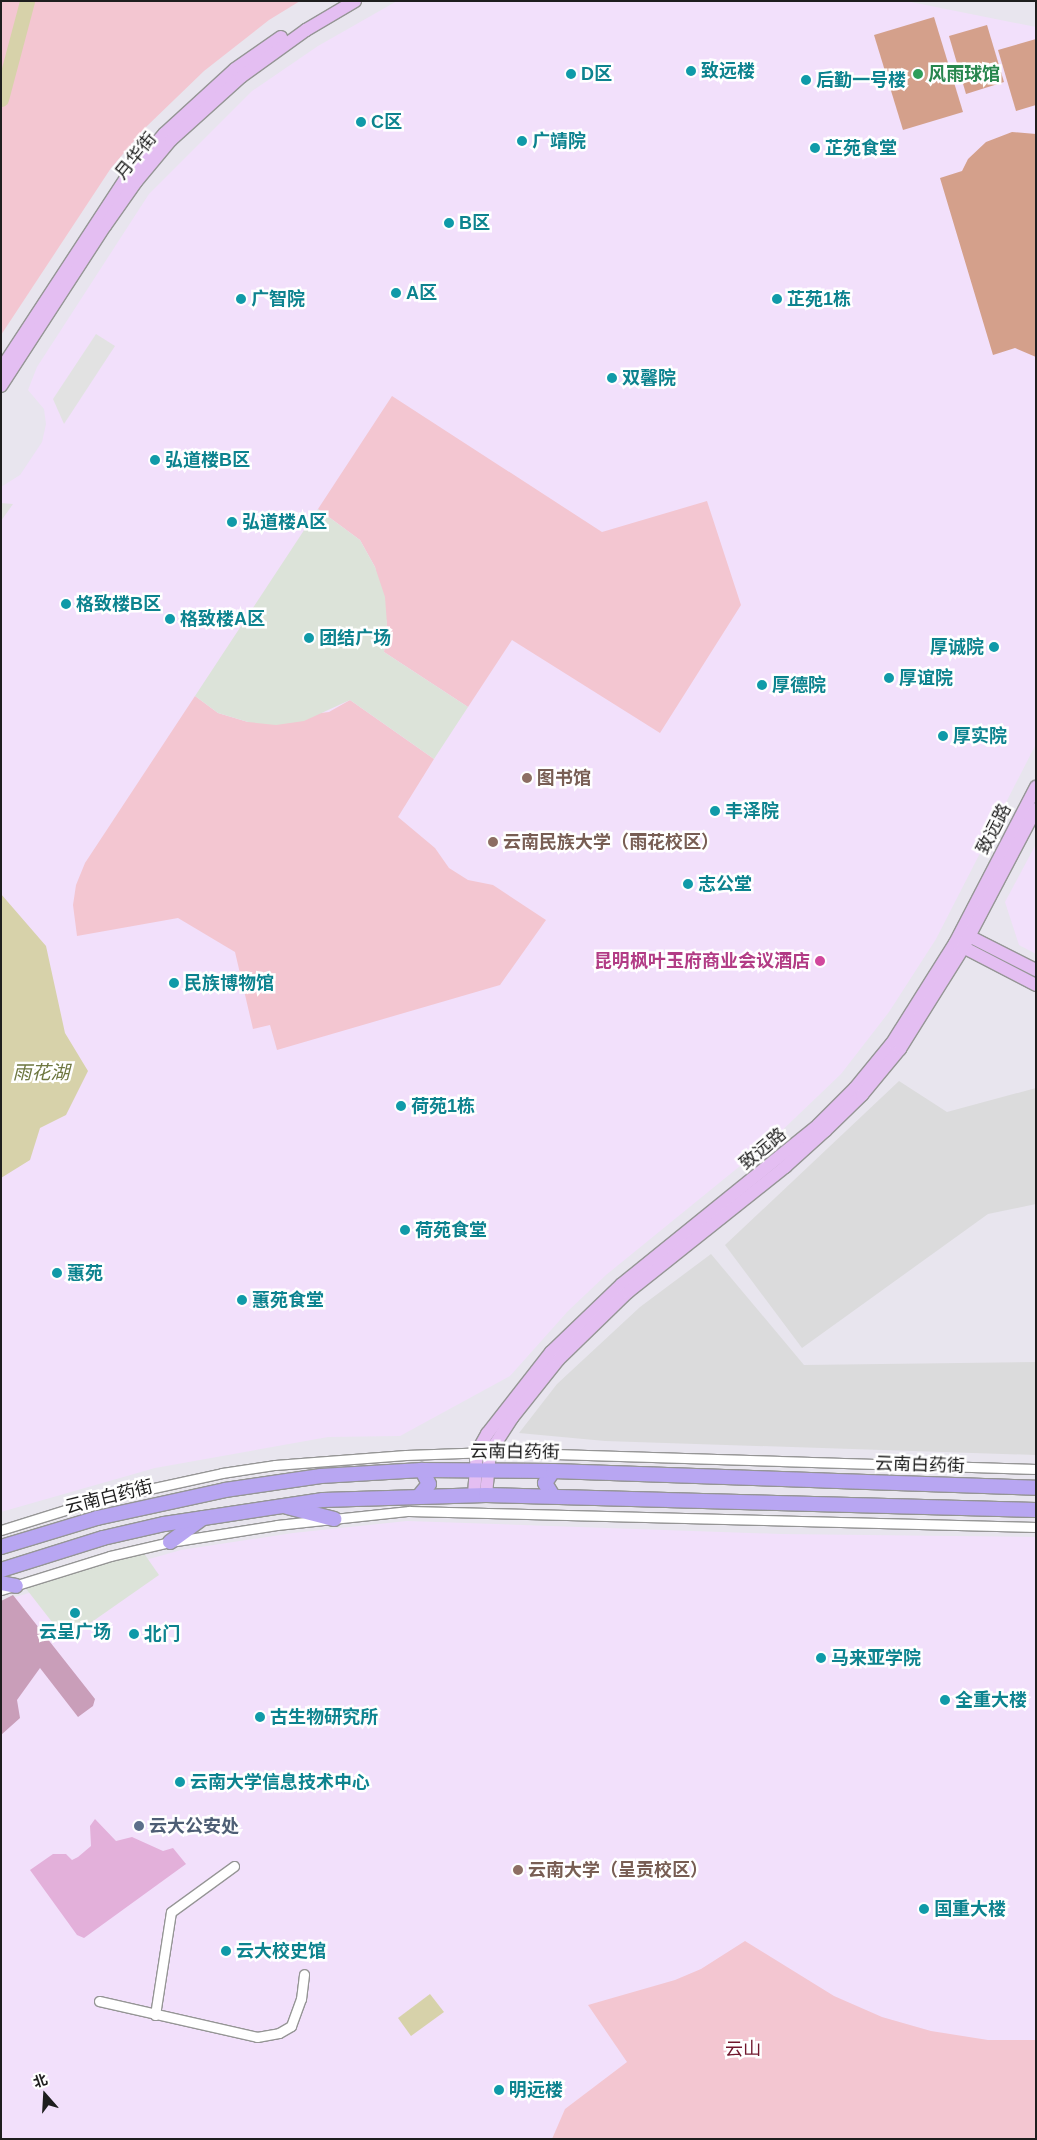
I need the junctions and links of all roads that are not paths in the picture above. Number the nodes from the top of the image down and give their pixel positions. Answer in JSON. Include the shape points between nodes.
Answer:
{"nodes":[{"id":1,"x":338,"y":1,"type":"edge"},
{"id":2,"x":355,"y":1,"type":"edge"},
{"id":3,"x":1,"y":369,"type":"edge"},
{"id":4,"x":1,"y":386,"type":"edge"},
{"id":5,"x":1036,"y":787,"type":"edge"},
{"id":6,"x":1036,"y":809,"type":"edge"},
{"id":7,"x":965,"y":934,"type":"junction"},
{"id":8,"x":959,"y":946,"type":"junction"},
{"id":9,"x":1036,"y":970,"type":"edge"},
{"id":10,"x":1036,"y":986,"type":"edge"},
{"id":11,"x":484,"y":1452,"type":"junction"},
{"id":12,"x":1036,"y":1469,"type":"edge"},
{"id":13,"x":422,"y":1470,"type":"junction"},
{"id":14,"x":480,"y":1470,"type":"junction"},
{"id":15,"x":553,"y":1471,"type":"junction"},
{"id":16,"x":1036,"y":1488,"type":"edge"},
{"id":17,"x":480,"y":1495,"type":"junction"},
{"id":18,"x":420,"y":1496,"type":"junction"},
{"id":19,"x":552,"y":1496,"type":"junction"},
{"id":20,"x":277,"y":1505,"type":"junction"},
{"id":21,"x":1036,"y":1510,"type":"edge"},
{"id":22,"x":206,"y":1516,"type":"junction"},
{"id":23,"x":334,"y":1519,"type":"junction"},
{"id":24,"x":1036,"y":1527,"type":"edge"},
{"id":25,"x":1,"y":1530,"type":"edge"},
{"id":26,"x":170,"y":1542,"type":"junction"},
{"id":27,"x":1,"y":1547,"type":"edge"},
{"id":28,"x":1,"y":1570,"type":"edge"},
{"id":29,"x":1,"y":1583,"type":"edge"},
{"id":30,"x":16,"y":1586,"type":"junction"},
{"id":31,"x":1,"y":1590,"type":"edge"},
{"id":32,"x":234,"y":1866,"type":"dead end"},
{"id":33,"x":304,"y":1974,"type":"dead end"},
{"id":34,"x":99,"y":2001,"type":"dead end"},
{"id":35,"x":155,"y":2015,"type":"junction"}],
"edges":[{"from":1,"to":3,"type":"main road","name":"月华街","via":[[235,69],[164,134],[128,175]]},
{"from":2,"to":4,"type":"main road","name":"月华街","via":[[306,30],[241,76],[171,140],[105,226]]},
{"from":5,"to":7,"type":"main road","name":"致远路"},
{"from":6,"to":7,"type":"main road","name":"致远路"},
{"from":7,"to":8,"type":"main road","name":"致远路"},
{"from":7,"to":9,"type":"main road"},
{"from":8,"to":10,"type":"main road"},
{"from":8,"to":11,"type":"main road","name":"致远路","via":[[855,1088],[778,1160],[583,1318],[519,1392]]},
{"from":11,"to":12,"type":"street"},
{"from":11,"to":14,"type":"main road","name":"致远路"},
{"from":11,"to":25,"type":"street","via":[[320,1461],[222,1473],[94,1501]]},
{"from":13,"to":14,"type":"main road","name":"云南白药街"},
{"from":13,"to":18,"type":"main road","via":[[429,1484]]},
{"from":13,"to":27,"type":"main road","name":"云南白药街","via":[[321,1476],[234,1489],[97,1518]]},
{"from":14,"to":15,"type":"main road","name":"云南白药街"},
{"from":14,"to":17,"type":"main road","name":"致远路"},
{"from":15,"to":16,"type":"main road","name":"云南白药街"},
{"from":15,"to":19,"type":"main road","via":[[545,1484]]},
{"from":17,"to":18,"type":"main road"},
{"from":17,"to":19,"type":"main road"},
{"from":18,"to":20,"type":"main road"},
{"from":19,"to":21,"type":"main road"},
{"from":20,"to":22,"type":"main road"},
{"from":20,"to":23,"type":"main road"},
{"from":22,"to":26,"type":"main road"},
{"from":22,"to":28,"type":"main road","via":[[103,1538]]},
{"from":23,"to":24,"type":"street","via":[[410,1511],[472,1511]]},
{"from":23,"to":26,"type":"street"},
{"from":26,"to":30,"type":"street","via":[[110,1556]]},
{"from":29,"to":30,"type":"main road"},
{"from":30,"to":31,"type":"street"},
{"from":32,"to":35,"type":"street","via":[[171,1912]]},
{"from":33,"to":35,"type":"street","via":[[301,1999],[291,2026],[280,2033],[257,2037]]},
{"from":34,"to":35,"type":"street"}]}
